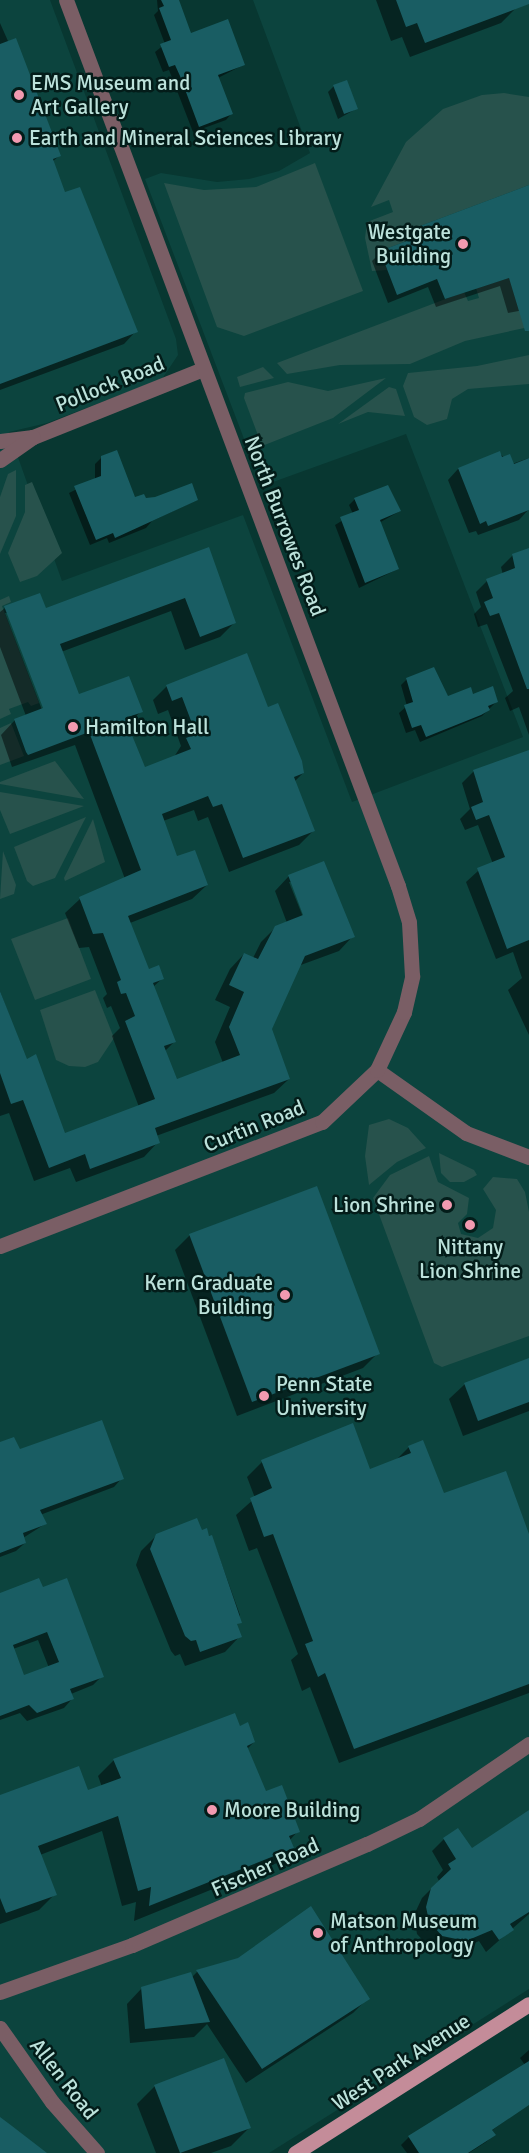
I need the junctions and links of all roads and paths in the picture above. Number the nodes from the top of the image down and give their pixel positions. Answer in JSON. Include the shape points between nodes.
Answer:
{"nodes":[{"id":1,"x":66,"y":0,"type":"edge"},
{"id":2,"x":202,"y":369,"type":"junction"},
{"id":3,"x":33,"y":437,"type":"junction"},
{"id":4,"x":0,"y":441,"type":"edge"},
{"id":5,"x":0,"y":460,"type":"edge"},
{"id":6,"x":377,"y":1070,"type":"junction"},
{"id":7,"x":529,"y":1157,"type":"edge"},
{"id":8,"x":0,"y":1245,"type":"edge"},
{"id":9,"x":529,"y":1744,"type":"edge"},
{"id":10,"x":0,"y":1992,"type":"edge"},
{"id":11,"x":529,"y":2004,"type":"edge"},
{"id":12,"x":0,"y":2028,"type":"edge"},
{"id":13,"x":97,"y":2153,"type":"edge"},
{"id":14,"x":295,"y":2153,"type":"edge"}],
"edges":[{"from":1,"to":2,"type":"street","name":"North Burrowes Road"},
{"from":2,"to":3,"type":"street","name":"Pollock Road"},
{"from":2,"to":6,"type":"street","name":"North Burrowes Road","via":[[409,922],[412,961],[408,998]]},
{"from":3,"to":4,"type":"street","name":"Pollock Road"},
{"from":3,"to":5,"type":"street","name":"Pollock Road"},
{"from":6,"to":7,"type":"street","via":[[466,1133]]},
{"from":6,"to":8,"type":"street","name":"Curtin Road","via":[[322,1122],[300,1133]]},
{"from":9,"to":10,"type":"street","name":"Fischer Road","via":[[401,1829],[236,1904]]},
{"from":11,"to":14,"type":"main road","name":"West Park Avenue"},
{"from":12,"to":13,"type":"street","name":"Allen Road","via":[[52,2102]]}]}
